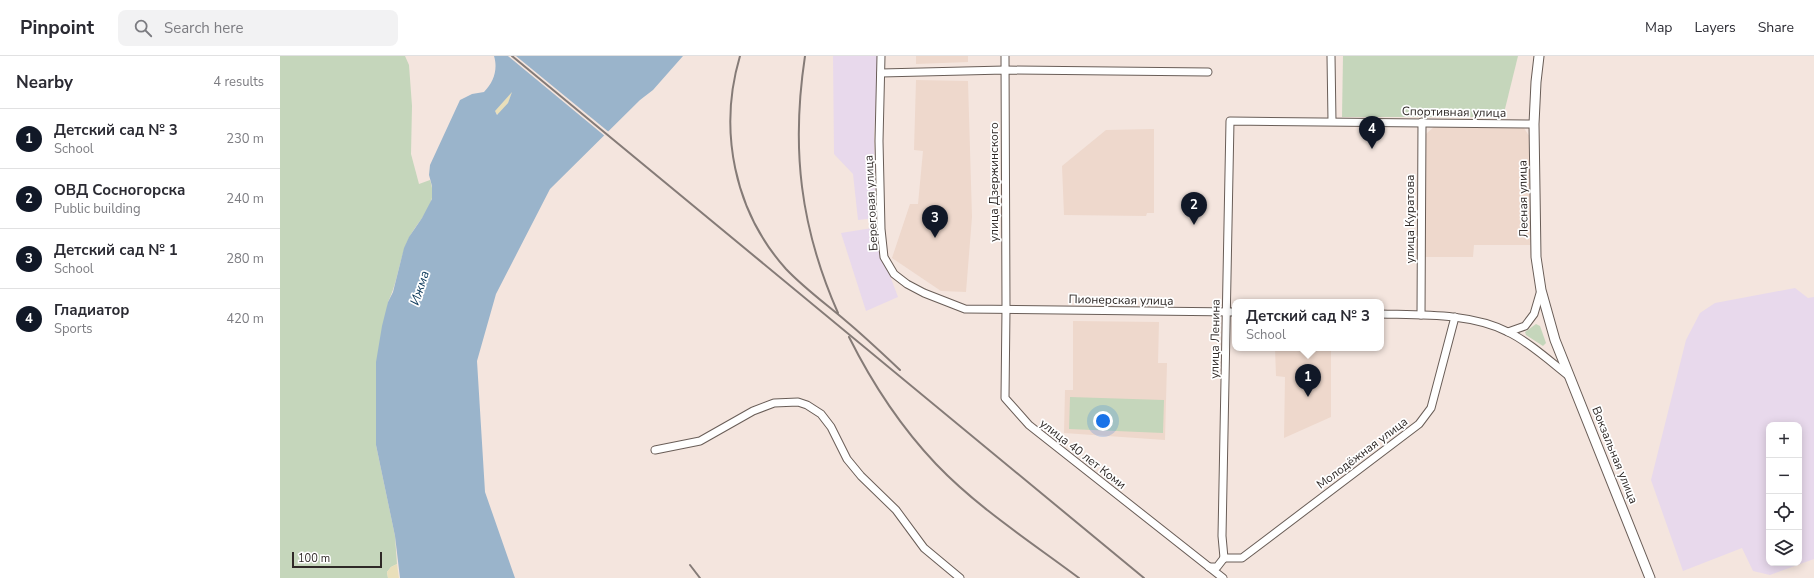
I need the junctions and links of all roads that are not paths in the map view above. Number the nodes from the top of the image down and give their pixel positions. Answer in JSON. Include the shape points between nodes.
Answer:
{"nodes":[{"id":1,"x":881,"y":56,"type":"edge"},
{"id":2,"x":1005,"y":56,"type":"edge"},
{"id":3,"x":1331,"y":56,"type":"edge"},
{"id":4,"x":1539,"y":56,"type":"edge"},
{"id":5,"x":1005,"y":70,"type":"junction"},
{"id":6,"x":1208,"y":72,"type":"dead end"},
{"id":7,"x":881,"y":73,"type":"junction"},
{"id":8,"x":1230,"y":121,"type":"joint"},
{"id":9,"x":1332,"y":121,"type":"junction"},
{"id":10,"x":1422,"y":122,"type":"junction"},
{"id":11,"x":1534,"y":124,"type":"junction"},
{"id":12,"x":1541,"y":290,"type":"junction"},
{"id":13,"x":1006,"y":309,"type":"junction"},
{"id":14,"x":1227,"y":312,"type":"junction"},
{"id":15,"x":1232,"y":312,"type":"edge"},
{"id":16,"x":1384,"y":314,"type":"edge"},
{"id":17,"x":1421,"y":315,"type":"junction"},
{"id":18,"x":1455,"y":317,"type":"junction"},
{"id":19,"x":1508,"y":332,"type":"junction"},
{"id":20,"x":1555,"y":340,"type":"joint"},
{"id":21,"x":1572,"y":378,"type":"junction"},
{"id":22,"x":655,"y":450,"type":"dead end"},
{"id":23,"x":1224,"y":558,"type":"junction"},
{"id":24,"x":1209,"y":567,"type":"junction"},
{"id":25,"x":960,"y":578,"type":"edge"},
{"id":26,"x":1223,"y":578,"type":"edge"},
{"id":27,"x":1650,"y":578,"type":"edge"}],
"edges":[{"from":1,"to":7,"type":"street","name":"Береговая улица"},
{"from":2,"to":5,"type":"street","name":"улица Дзержинского"},
{"from":3,"to":9,"type":"street"},
{"from":4,"to":11,"type":"main road","name":"Лесная улица"},
{"from":5,"to":6,"type":"street"},
{"from":5,"to":7,"type":"street"},
{"from":5,"to":13,"type":"street","name":"улица Дзержинского"},
{"from":7,"to":13,"type":"street","name":"Береговая улица","via":[[879,148],[884,257],[894,274],[924,293],[966,309]]},
{"from":8,"to":9,"type":"street","name":"Спортивная улица"},
{"from":8,"to":14,"type":"street","name":"улица Ленина"},
{"from":9,"to":10,"type":"street","name":"Спортивная улица"},
{"from":10,"to":11,"type":"street","name":"Спортивная улица"},
{"from":10,"to":17,"type":"street","name":"улица Куратова"},
{"from":11,"to":12,"type":"main road","name":"Лесная улица","via":[[1536,257]]},
{"from":12,"to":19,"type":"street","via":[[1534,314],[1525,326]]},
{"from":12,"to":20,"type":"main road","name":"Лесная улица"},
{"from":13,"to":14,"type":"street","name":"Пионерская улица"},
{"from":13,"to":24,"type":"street","name":"улица 40 лет Коми","via":[[1005,398],[1029,425]]},
{"from":14,"to":15,"type":"street","name":"Пионерская улица"},
{"from":14,"to":23,"type":"street","name":"улица Ленина","via":[[1222,536]]},
{"from":16,"to":17,"type":"street"},
{"from":17,"to":18,"type":"street"},
{"from":18,"to":19,"type":"street"},
{"from":18,"to":23,"type":"street","name":"Молодёжная улица","via":[[1431,408],[1419,424],[1242,558]]},
{"from":19,"to":21,"type":"street"},
{"from":20,"to":21,"type":"main road","name":"Вокзальная улица"},
{"from":21,"to":27,"type":"main road","name":"Вокзальная улица"},
{"from":22,"to":25,"type":"street","via":[[700,441],[753,410],[774,403],[798,402],[807,405],[828,423],[847,459],[896,510],[924,548]]},
{"from":23,"to":24,"type":"street","via":[[1217,567]]},
{"from":24,"to":26,"type":"street","name":"улица 40 лет Коми"}]}
